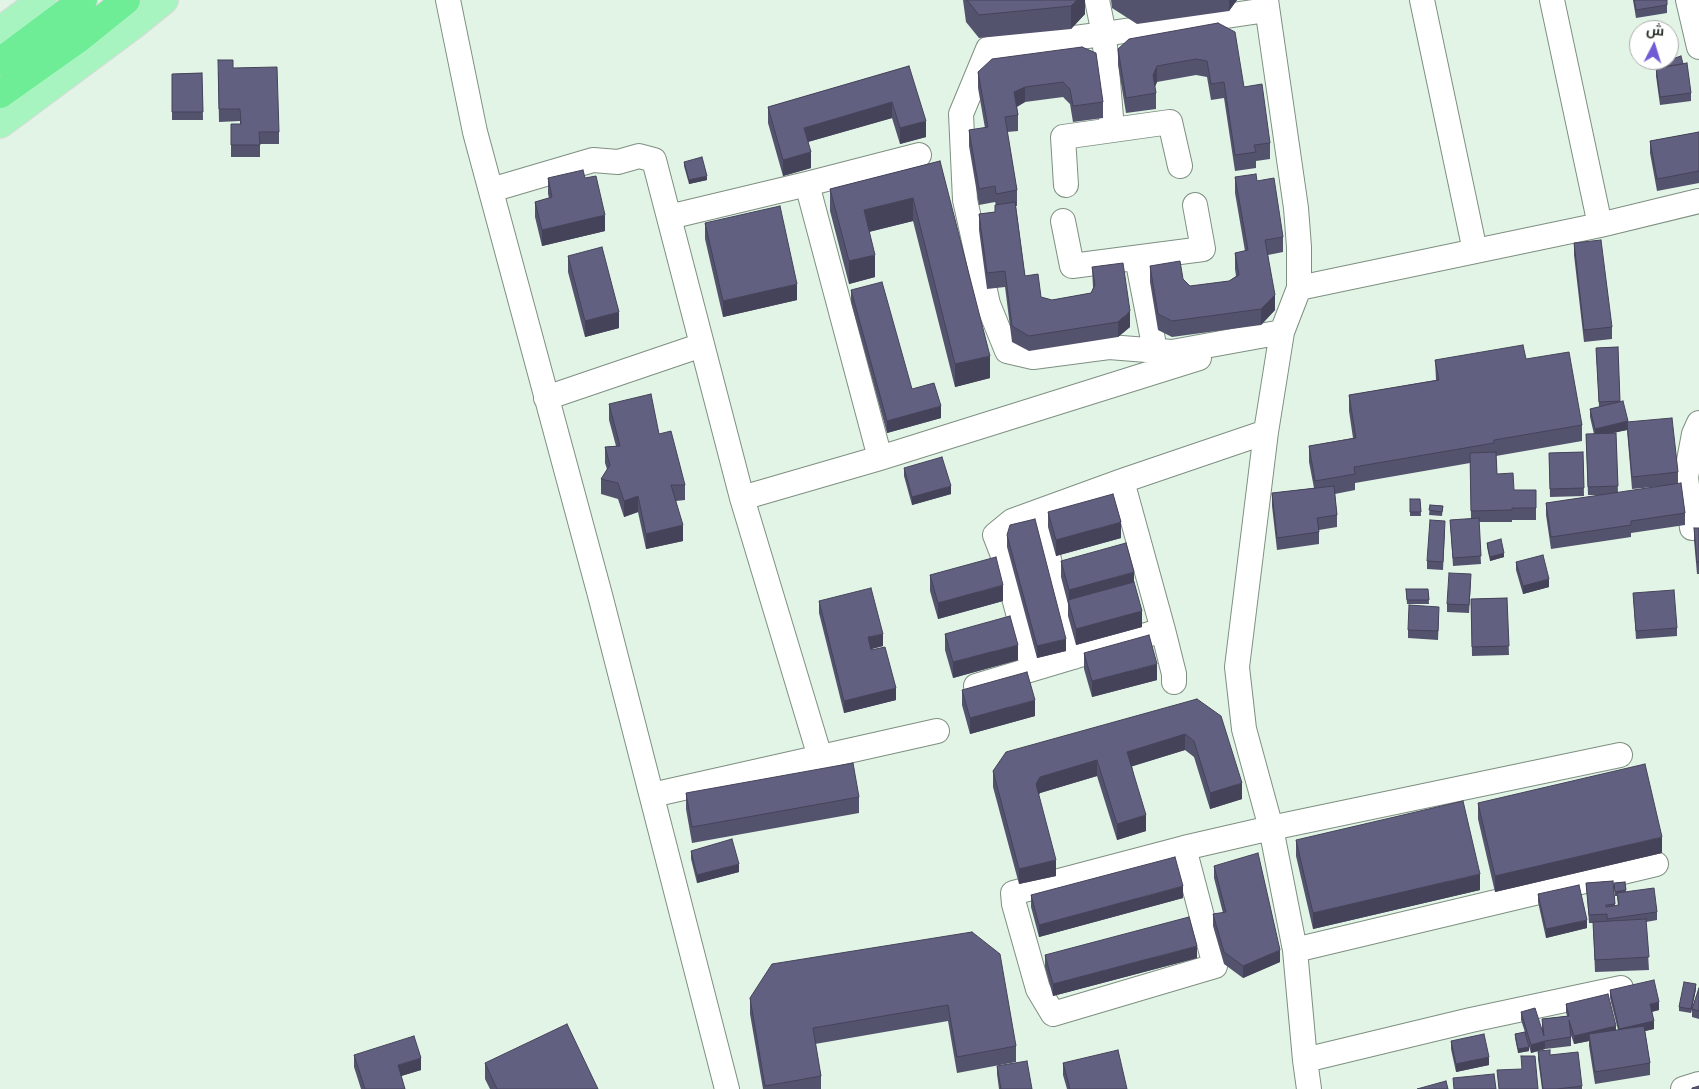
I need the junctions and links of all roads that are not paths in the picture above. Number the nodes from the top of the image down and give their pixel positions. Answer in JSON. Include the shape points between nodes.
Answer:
{"nodes":[{"id":1,"x":42,"y":0,"type":"edge"},
{"id":2,"x":83,"y":0,"type":"edge"},
{"id":3,"x":126,"y":0,"type":"edge"},
{"id":4,"x":164,"y":0,"type":"edge"},
{"id":5,"x":448,"y":0,"type":"edge"},
{"id":6,"x":1097,"y":0,"type":"edge"},
{"id":7,"x":1422,"y":0,"type":"edge"},
{"id":8,"x":1552,"y":0,"type":"edge"},
{"id":9,"x":1688,"y":0,"type":"edge"},
{"id":10,"x":1266,"y":5,"type":"edge"},
{"id":11,"x":0,"y":31,"type":"edge"},
{"id":12,"x":1104,"y":34,"type":"junction"},
{"id":13,"x":1699,"y":47,"type":"edge"},
{"id":14,"x":0,"y":62,"type":"edge"},
{"id":15,"x":0,"y":94,"type":"edge"},
{"id":16,"x":0,"y":124,"type":"edge"},
{"id":17,"x":1112,"y":129,"type":"junction"},
{"id":18,"x":918,"y":155,"type":"dead end"},
{"id":19,"x":1180,"y":166,"type":"dead end"},
{"id":20,"x":807,"y":184,"type":"junction"},
{"id":21,"x":1066,"y":185,"type":"dead end"},
{"id":22,"x":491,"y":190,"type":"junction"},
{"id":23,"x":1699,"y":201,"type":"edge"},
{"id":24,"x":1195,"y":204,"type":"dead end"},
{"id":25,"x":669,"y":217,"type":"junction"},
{"id":26,"x":1063,"y":221,"type":"dead end"},
{"id":27,"x":1600,"y":225,"type":"junction"},
{"id":28,"x":1475,"y":251,"type":"junction"},
{"id":29,"x":1137,"y":258,"type":"junction"},
{"id":30,"x":1299,"y":288,"type":"junction"},
{"id":31,"x":1282,"y":332,"type":"junction"},
{"id":32,"x":702,"y":345,"type":"junction"},
{"id":33,"x":1155,"y":350,"type":"junction"},
{"id":34,"x":546,"y":398,"type":"junction"},
{"id":35,"x":1699,"y":423,"type":"edge"},
{"id":36,"x":1266,"y":432,"type":"junction"},
{"id":37,"x":880,"y":458,"type":"junction"},
{"id":38,"x":1122,"y":481,"type":"junction"},
{"id":39,"x":742,"y":498,"type":"junction"},
{"id":40,"x":1037,"y":513,"type":"junction"},
{"id":41,"x":1699,"y":528,"type":"edge"},
{"id":42,"x":1163,"y":630,"type":"junction"},
{"id":43,"x":1074,"y":658,"type":"junction"},
{"id":44,"x":1033,"y":669,"type":"junction"},
{"id":45,"x":1174,"y":682,"type":"dead end"},
{"id":46,"x":976,"y":686,"type":"edge"},
{"id":47,"x":938,"y":731,"type":"dead end"},
{"id":48,"x":1620,"y":755,"type":"dead end"},
{"id":49,"x":820,"y":757,"type":"junction"},
{"id":50,"x":652,"y":795,"type":"junction"},
{"id":51,"x":1271,"y":828,"type":"junction"},
{"id":52,"x":1184,"y":848,"type":"junction"},
{"id":53,"x":1656,"y":864,"type":"dead end"},
{"id":54,"x":1295,"y":950,"type":"junction"},
{"id":55,"x":1621,"y":988,"type":"edge"},
{"id":56,"x":1305,"y":1060,"type":"junction"},
{"id":57,"x":1699,"y":1084,"type":"edge"},
{"id":58,"x":727,"y":1089,"type":"edge"},
{"id":59,"x":1309,"y":1089,"type":"edge"},
{"id":60,"x":1683,"y":1089,"type":"edge"}],
"edges":[{"from":1,"to":11,"type":"main road"},
{"from":2,"to":14,"type":"highway"},
{"from":3,"to":15,"type":"highway"},
{"from":4,"to":16,"type":"main road"},
{"from":5,"to":22,"type":"street","via":[[475,132]]},
{"from":6,"to":12,"type":"street"},
{"from":7,"to":28,"type":"street"},
{"from":8,"to":27,"type":"street"},
{"from":9,"to":13,"type":"street"},
{"from":10,"to":12,"type":"street"},
{"from":10,"to":30,"type":"street","via":[[1296,208],[1300,247]]},
{"from":12,"to":17,"type":"street"},
{"from":12,"to":33,"type":"street","via":[[988,49],[961,114],[965,200],[988,304],[1007,351],[1034,357],[1109,347]]},
{"from":17,"to":19,"type":"street","via":[[1170,122]]},
{"from":17,"to":21,"type":"street","via":[[1063,137]]},
{"from":18,"to":20,"type":"street"},
{"from":20,"to":25,"type":"street"},
{"from":20,"to":37,"type":"street"},
{"from":22,"to":25,"type":"street","via":[[593,160],[618,162],[639,156],[654,160]]},
{"from":22,"to":34,"type":"street"},
{"from":23,"to":27,"type":"street"},
{"from":24,"to":29,"type":"street","via":[[1203,248]]},
{"from":25,"to":32,"type":"street"},
{"from":26,"to":29,"type":"street","via":[[1072,266]]},
{"from":27,"to":28,"type":"street"},
{"from":28,"to":30,"type":"street"},
{"from":29,"to":33,"type":"street"},
{"from":30,"to":31,"type":"street"},
{"from":31,"to":33,"type":"street","via":[[1172,352]]},
{"from":31,"to":36,"type":"street"},
{"from":31,"to":37,"type":"street"},
{"from":32,"to":34,"type":"street"},
{"from":32,"to":39,"type":"street"},
{"from":34,"to":50,"type":"street"},
{"from":35,"to":41,"type":"street","via":[[1686,477],[1692,528]]},
{"from":36,"to":38,"type":"street"},
{"from":36,"to":51,"type":"street","via":[[1238,667],[1244,730]]},
{"from":37,"to":39,"type":"street"},
{"from":38,"to":40,"type":"street"},
{"from":38,"to":42,"type":"street"},
{"from":39,"to":49,"type":"street"},
{"from":40,"to":43,"type":"street"},
{"from":40,"to":44,"type":"street","via":[[1012,521],[995,535]]},
{"from":42,"to":43,"type":"street"},
{"from":42,"to":45,"type":"street"},
{"from":43,"to":44,"type":"street"},
{"from":44,"to":46,"type":"street"},
{"from":47,"to":49,"type":"street"},
{"from":48,"to":51,"type":"street"},
{"from":49,"to":50,"type":"street"},
{"from":50,"to":58,"type":"street"},
{"from":51,"to":52,"type":"street"},
{"from":51,"to":54,"type":"street"},
{"from":52,"to":52,"type":"street","via":[[1013,893],[1038,990],[1053,1014],[1215,966]]},
{"from":53,"to":54,"type":"street"},
{"from":54,"to":56,"type":"street"},
{"from":55,"to":56,"type":"street"},
{"from":56,"to":59,"type":"street"},
{"from":57,"to":60,"type":"street"}]}
